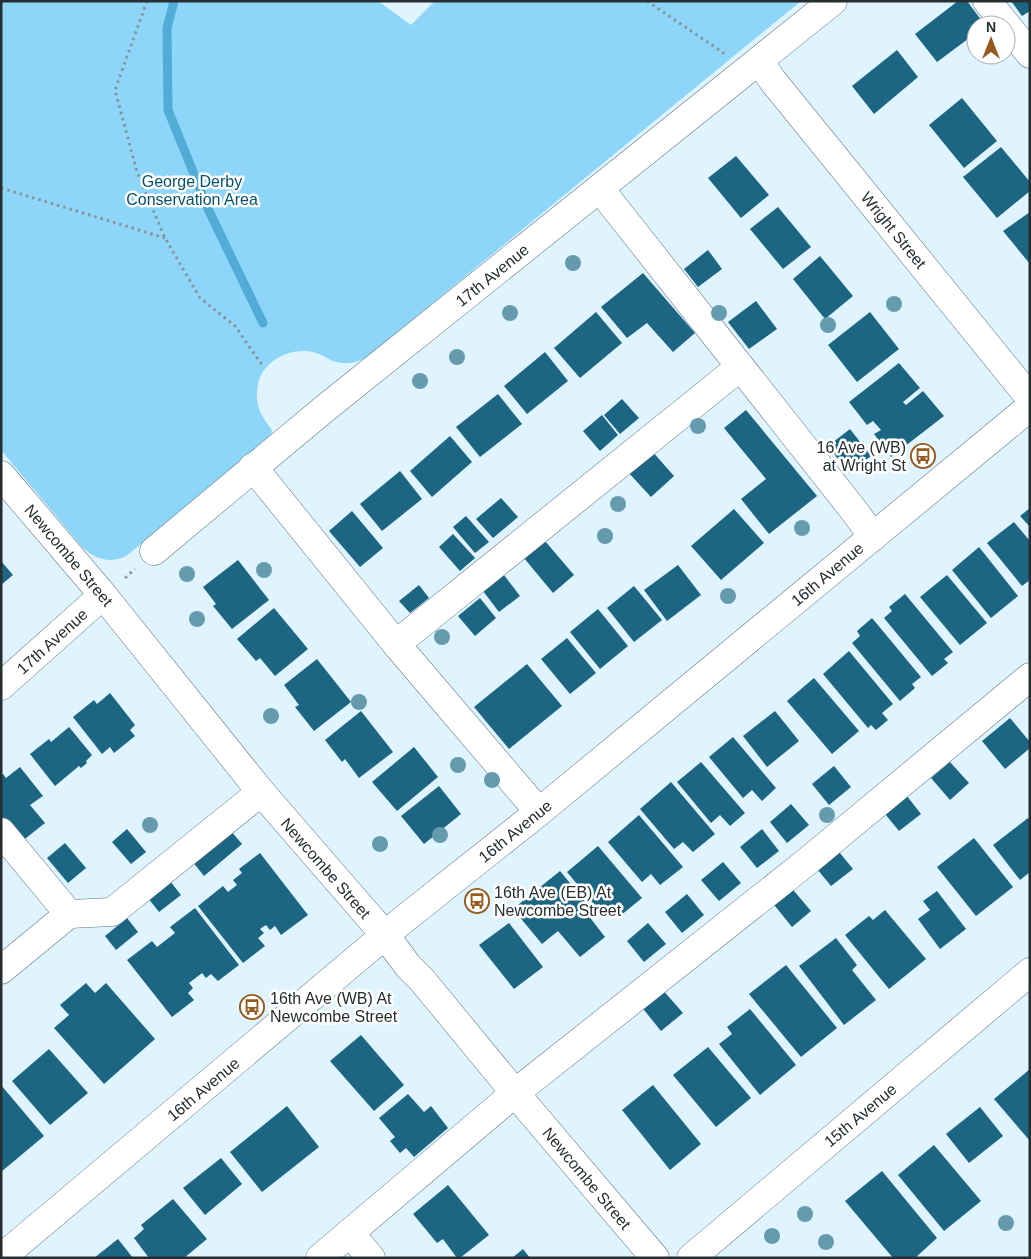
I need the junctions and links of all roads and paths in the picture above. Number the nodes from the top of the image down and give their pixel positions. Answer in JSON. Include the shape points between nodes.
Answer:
{"nodes":[{"id":1,"x":147,"y":1,"type":"edge"},
{"id":2,"x":647,"y":1,"type":"edge"},
{"id":3,"x":833,"y":1,"type":"edge"},
{"id":4,"x":987,"y":1,"type":"edge"},
{"id":5,"x":1030,"y":54,"type":"edge"},
{"id":6,"x":728,"y":56,"type":"dead end"},
{"id":7,"x":759,"y":61,"type":"junction"},
{"id":8,"x":1,"y":188,"type":"edge"},
{"id":9,"x":600,"y":188,"type":"junction"},
{"id":10,"x":165,"y":238,"type":"junction"},
{"id":11,"x":262,"y":365,"type":"dead end"},
{"id":12,"x":740,"y":367,"type":"junction"},
{"id":13,"x":1030,"y":398,"type":"edge"},
{"id":14,"x":1030,"y":407,"type":"edge"},
{"id":15,"x":253,"y":467,"type":"junction"},
{"id":16,"x":1,"y":474,"type":"edge"},
{"id":17,"x":873,"y":537,"type":"junction"},
{"id":18,"x":154,"y":551,"type":"joint"},
{"id":19,"x":103,"y":595,"type":"junction"},
{"id":20,"x":396,"y":644,"type":"junction"},
{"id":21,"x":1030,"y":677,"type":"edge"},
{"id":22,"x":1,"y":686,"type":"edge"},
{"id":23,"x":261,"y":792,"type":"junction"},
{"id":24,"x":539,"y":812,"type":"junction"},
{"id":25,"x":1,"y":832,"type":"edge"},
{"id":26,"x":69,"y":914,"type":"junction"},
{"id":27,"x":385,"y":935,"type":"junction"},
{"id":28,"x":1,"y":970,"type":"edge"},
{"id":29,"x":1030,"y":972,"type":"edge"},
{"id":30,"x":515,"y":1093,"type":"junction"},
{"id":31,"x":350,"y":1234,"type":"junction"},
{"id":32,"x":1,"y":1258,"type":"edge"},
{"id":33,"x":320,"y":1258,"type":"edge"},
{"id":34,"x":371,"y":1258,"type":"edge"},
{"id":35,"x":655,"y":1258,"type":"edge"},
{"id":36,"x":691,"y":1258,"type":"edge"}],
"edges":[{"from":1,"to":10,"type":"path","via":[[114,90],[137,172]]},
{"from":2,"to":6,"type":"path"},
{"from":3,"to":7,"type":"street","name":"17th Avenue"},
{"from":4,"to":5,"type":"street"},
{"from":7,"to":9,"type":"street","name":"17th Avenue"},
{"from":7,"to":13,"type":"street","name":"Wright Street"},
{"from":8,"to":10,"type":"path"},
{"from":9,"to":12,"type":"street"},
{"from":9,"to":15,"type":"street","name":"17th Avenue"},
{"from":10,"to":11,"type":"path","via":[[200,298],[235,326]]},
{"from":12,"to":17,"type":"street"},
{"from":12,"to":20,"type":"street"},
{"from":14,"to":17,"type":"street","name":"16th Avenue"},
{"from":15,"to":18,"type":"street","name":"17th Avenue"},
{"from":15,"to":20,"type":"street"},
{"from":16,"to":19,"type":"street","name":"Newcombe Street"},
{"from":17,"to":24,"type":"street","name":"16th Avenue"},
{"from":18,"to":19,"type":"path"},
{"from":19,"to":22,"type":"street","name":"17th Avenue"},
{"from":19,"to":23,"type":"street","name":"Newcombe Street"},
{"from":20,"to":24,"type":"street"},
{"from":21,"to":30,"type":"street","via":[[804,864]]},
{"from":23,"to":26,"type":"street","via":[[112,912]]},
{"from":23,"to":27,"type":"street","name":"Newcombe Street"},
{"from":24,"to":27,"type":"street","name":"16th Avenue"},
{"from":25,"to":26,"type":"street"},
{"from":26,"to":28,"type":"street"},
{"from":27,"to":30,"type":"street","name":"Newcombe Street"},
{"from":27,"to":32,"type":"street","name":"16th Avenue"},
{"from":29,"to":36,"type":"street","name":"15th Avenue"},
{"from":30,"to":31,"type":"street"},
{"from":30,"to":35,"type":"street","name":"Newcombe Street"},
{"from":31,"to":33,"type":"street"},
{"from":31,"to":34,"type":"street"}]}
